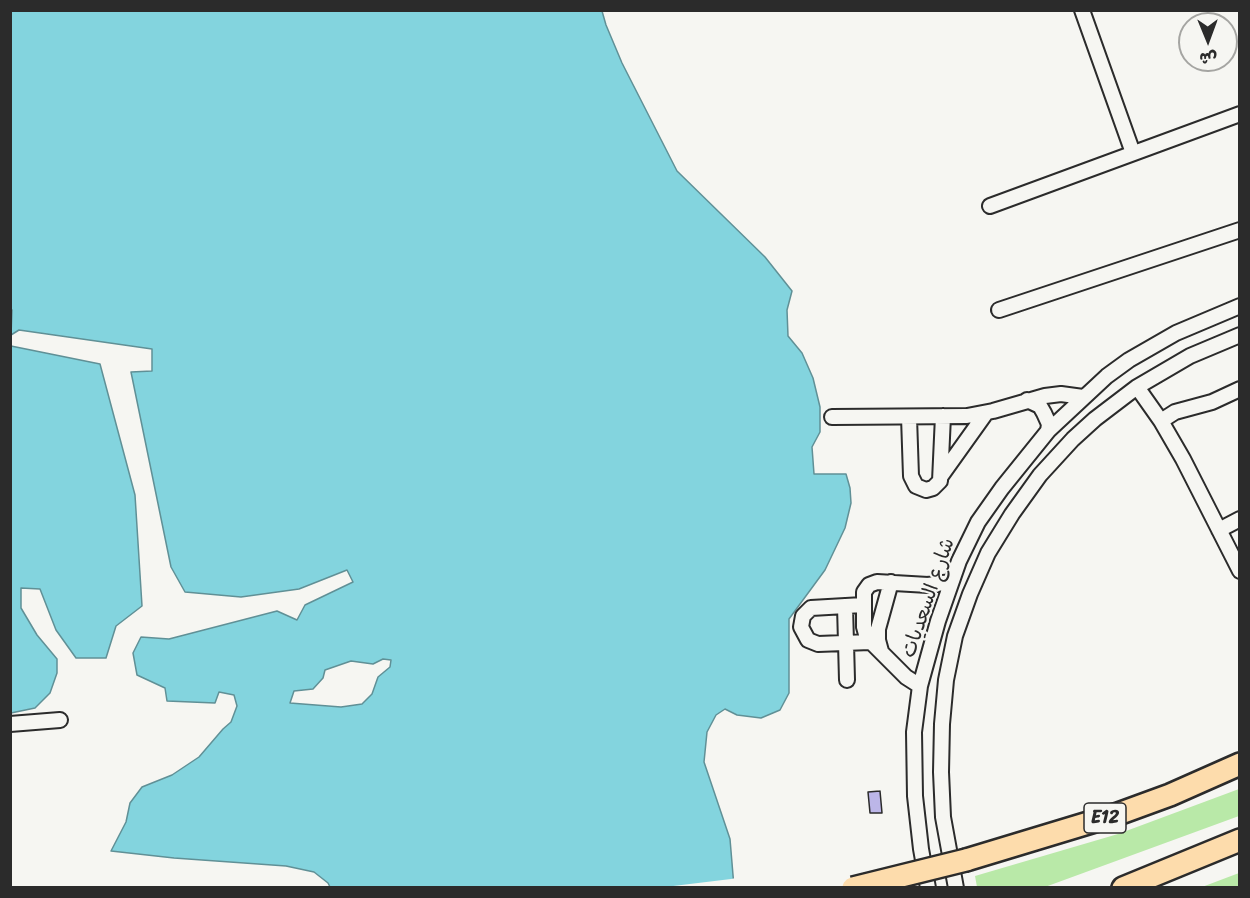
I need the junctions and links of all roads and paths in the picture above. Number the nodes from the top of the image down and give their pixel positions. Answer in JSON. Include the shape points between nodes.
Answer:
{"nodes":[{"id":1,"x":1082,"y":10,"type":"edge"},
{"id":2,"x":1239,"y":114,"type":"edge"},
{"id":3,"x":1133,"y":153,"type":"junction"},
{"id":4,"x":990,"y":206,"type":"dead end"},
{"id":5,"x":1239,"y":230,"type":"edge"},
{"id":6,"x":1239,"y":306,"type":"edge"},
{"id":7,"x":999,"y":310,"type":"dead end"},
{"id":8,"x":1239,"y":335,"type":"edge"},
{"id":9,"x":1137,"y":387,"type":"junction"},
{"id":10,"x":1239,"y":389,"type":"edge"},
{"id":11,"x":1083,"y":397,"type":"junction"},
{"id":12,"x":1027,"y":400,"type":"junction"},
{"id":13,"x":986,"y":413,"type":"junction"},
{"id":14,"x":944,"y":416,"type":"junction"},
{"id":15,"x":832,"y":417,"type":"dead end"},
{"id":16,"x":909,"y":417,"type":"junction"},
{"id":17,"x":1161,"y":421,"type":"junction"},
{"id":18,"x":1048,"y":431,"type":"junction"},
{"id":19,"x":941,"y":476,"type":"junction"},
{"id":20,"x":1239,"y":519,"type":"edge"},
{"id":21,"x":1219,"y":530,"type":"junction"},
{"id":22,"x":1239,"y":571,"type":"edge"},
{"id":23,"x":891,"y":582,"type":"junction"},
{"id":24,"x":951,"y":582,"type":"junction"},
{"id":25,"x":863,"y":605,"type":"junction"},
{"id":26,"x":845,"y":606,"type":"junction"},
{"id":27,"x":846,"y":643,"type":"junction"},
{"id":28,"x":876,"y":647,"type":"junction"},
{"id":29,"x":847,"y":680,"type":"dead end"},
{"id":30,"x":920,"y":686,"type":"junction"},
{"id":31,"x":60,"y":720,"type":"dead end"},
{"id":32,"x":10,"y":724,"type":"edge"},
{"id":33,"x":1239,"y":764,"type":"edge"},
{"id":34,"x":1239,"y":840,"type":"edge"},
{"id":35,"x":853,"y":888,"type":"edge"},
{"id":36,"x":928,"y":888,"type":"edge"},
{"id":37,"x":956,"y":888,"type":"edge"},
{"id":38,"x":1123,"y":888,"type":"edge"}],
"edges":[{"from":1,"to":3,"type":"street"},
{"from":2,"to":3,"type":"street"},
{"from":3,"to":4,"type":"street"},
{"from":5,"to":7,"type":"street"},
{"from":6,"to":11,"type":"street","name":"شارع السعديات","via":[[1152,346]]},
{"from":8,"to":9,"type":"street","name":"شارع السعديات","via":[[1190,356]]},
{"from":9,"to":17,"type":"street"},
{"from":9,"to":37,"type":"street","name":"شارع السعديات","via":[[1073,439],[1026,493],[988,554],[962,615],[946,680],[941,747],[945,835]]},
{"from":10,"to":17,"type":"street","via":[[1212,402],[1175,412]]},
{"from":11,"to":12,"type":"street","via":[[1053,394]]},
{"from":11,"to":18,"type":"street","name":"شارع السعديات"},
{"from":12,"to":13,"type":"street"},
{"from":12,"to":18,"type":"street","via":[[1040,406],[1049,424]]},
{"from":13,"to":14,"type":"street"},
{"from":13,"to":19,"type":"street"},
{"from":14,"to":16,"type":"street"},
{"from":14,"to":19,"type":"street"},
{"from":15,"to":16,"type":"street"},
{"from":16,"to":19,"type":"street","via":[[912,482],[920,489],[931,489]]},
{"from":17,"to":21,"type":"street"},
{"from":18,"to":24,"type":"street","name":"شارع السعديات","via":[[978,522]]},
{"from":20,"to":21,"type":"street"},
{"from":21,"to":22,"type":"street"},
{"from":23,"to":24,"type":"street"},
{"from":23,"to":25,"type":"street","via":[[869,585],[863,594]]},
{"from":23,"to":28,"type":"street"},
{"from":24,"to":30,"type":"street","name":"شارع السعديات"},
{"from":25,"to":26,"type":"street"},
{"from":25,"to":28,"type":"street","via":[[864,627]]},
{"from":26,"to":27,"type":"street"},
{"from":26,"to":27,"type":"street","via":[[811,608],[803,616],[801,627],[813,642]]},
{"from":27,"to":28,"type":"street"},
{"from":27,"to":29,"type":"street"},
{"from":28,"to":30,"type":"street"},
{"from":30,"to":36,"type":"street","name":"شارع السعديات","via":[[913,768]]},
{"from":31,"to":32,"type":"street"},
{"from":33,"to":35,"type":"highway","number":"E12","bridge":true,"via":[[1118,813],[966,860]]},
{"from":34,"to":38,"type":"highway"}]}
